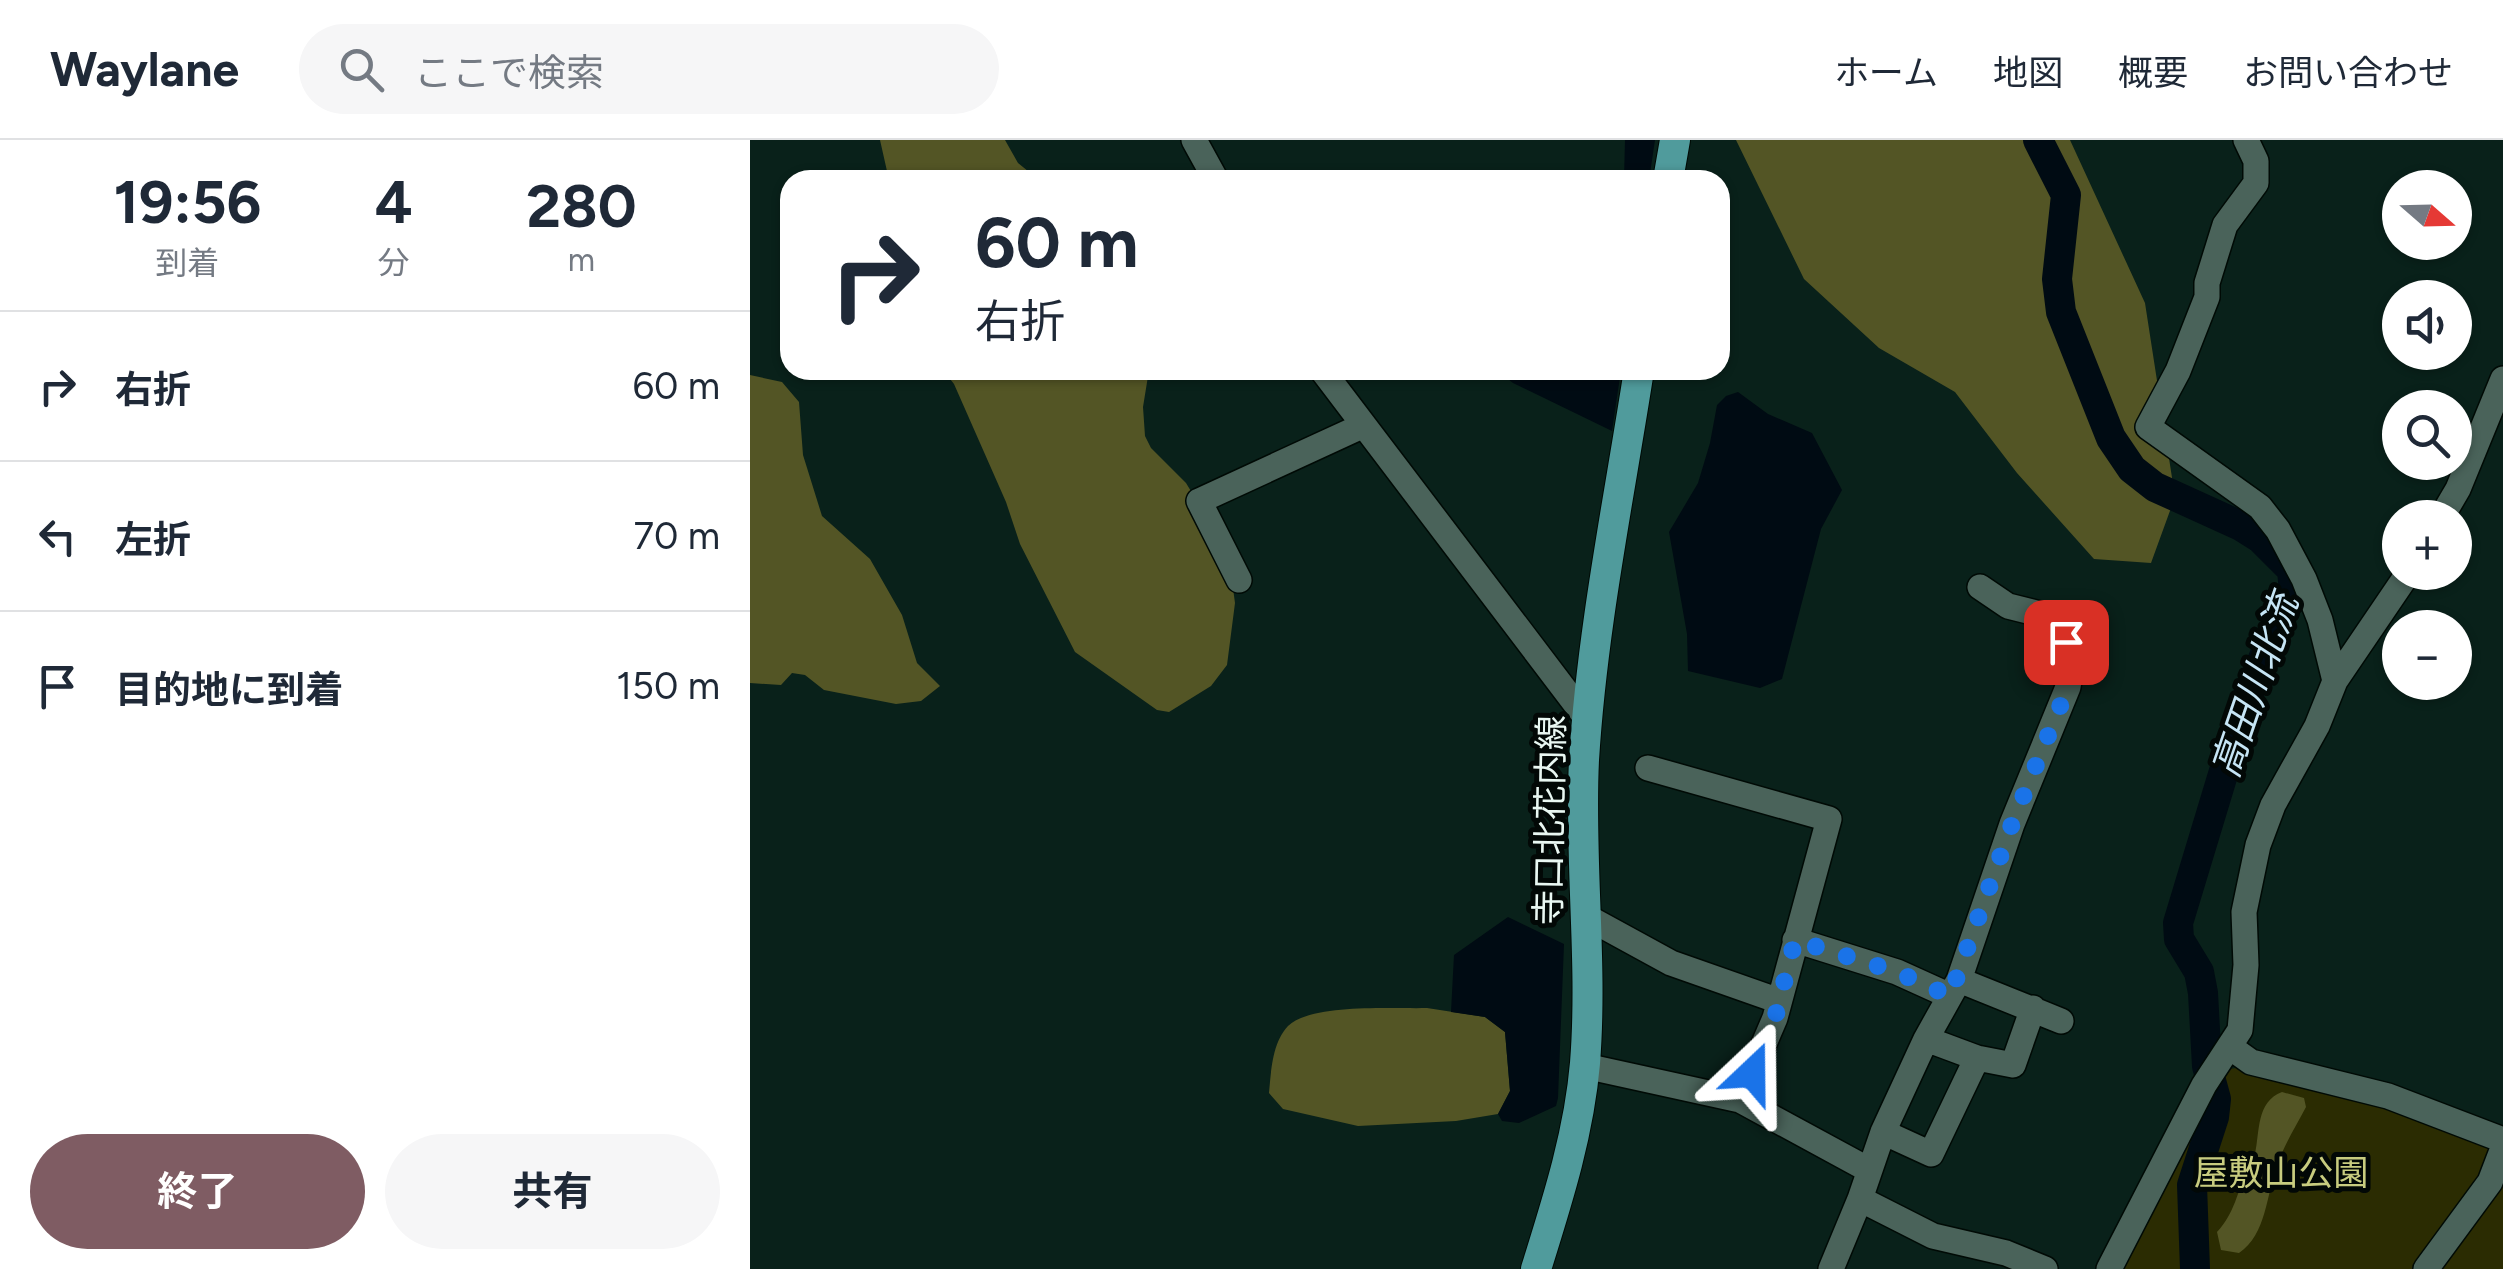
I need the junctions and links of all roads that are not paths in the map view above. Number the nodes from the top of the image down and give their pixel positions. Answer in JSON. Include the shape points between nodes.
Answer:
{"nodes":[{"id":1,"x":1194,"y":140,"type":"edge"},
{"id":2,"x":1674,"y":140,"type":"edge"},
{"id":3,"x":2246,"y":140,"type":"edge"},
{"id":4,"x":1210,"y":170,"type":"edge"},
{"id":5,"x":1670,"y":170,"type":"edge"},
{"id":6,"x":2503,"y":379,"type":"edge"},
{"id":7,"x":1329,"y":380,"type":"edge"},
{"id":8,"x":1638,"y":380,"type":"edge"},
{"id":9,"x":1362,"y":426,"type":"junction"},
{"id":10,"x":2451,"y":500,"type":"edge"},
{"id":11,"x":1239,"y":580,"type":"dead end"},
{"id":12,"x":1980,"y":587,"type":"dead end"},
{"id":13,"x":2397,"y":590,"type":"edge"},
{"id":14,"x":2335,"y":681,"type":"junction"},
{"id":15,"x":1587,"y":719,"type":"junction"},
{"id":16,"x":1648,"y":768,"type":"dead end"},
{"id":17,"x":1585,"y":916,"type":"junction"},
{"id":18,"x":1795,"y":940,"type":"junction"},
{"id":19,"x":1955,"y":988,"type":"junction"},
{"id":20,"x":1779,"y":1001,"type":"junction"},
{"id":21,"x":2033,"y":1008,"type":"junction"},
{"id":22,"x":2061,"y":1021,"type":"dead end"},
{"id":23,"x":1926,"y":1039,"type":"junction"},
{"id":24,"x":1976,"y":1058,"type":"junction"},
{"id":25,"x":1585,"y":1066,"type":"junction"},
{"id":26,"x":2217,"y":1066,"type":"junction"},
{"id":27,"x":1740,"y":1100,"type":"junction"},
{"id":28,"x":1883,"y":1132,"type":"junction"},
{"id":29,"x":2503,"y":1140,"type":"edge"},
{"id":30,"x":2503,"y":1148,"type":"edge"},
{"id":31,"x":1870,"y":1170,"type":"junction"},
{"id":32,"x":1860,"y":1198,"type":"junction"},
{"id":33,"x":1536,"y":1269,"type":"edge"},
{"id":34,"x":1830,"y":1269,"type":"edge"},
{"id":35,"x":2045,"y":1269,"type":"edge"},
{"id":36,"x":2108,"y":1269,"type":"edge"},
{"id":37,"x":2426,"y":1269,"type":"edge"}],
"edges":[{"from":1,"to":4,"type":"street"},
{"from":2,"to":5,"type":"main road"},
{"from":3,"to":14,"type":"street","via":[[2256,183],[2225,225],[2207,297],[2148,427],[2260,506],[2278,530],[2315,606]]},
{"from":6,"to":10,"type":"street"},
{"from":7,"to":9,"type":"street"},
{"from":8,"to":15,"type":"main road","name":"寺口北花内線"},
{"from":9,"to":11,"type":"street","via":[[1199,501]]},
{"from":9,"to":15,"type":"street"},
{"from":12,"to":19,"type":"street","via":[[2008,606],[2048,616],[2072,663]]},
{"from":13,"to":14,"type":"street"},
{"from":14,"to":26,"type":"street","via":[[2258,845],[2244,912],[2240,1030]]},
{"from":15,"to":17,"type":"main road","name":"寺口北花内線"},
{"from":16,"to":18,"type":"street","via":[[1829,819]]},
{"from":17,"to":20,"type":"street","via":[[1670,962]]},
{"from":17,"to":25,"type":"main road","name":"寺口北花内線"},
{"from":18,"to":19,"type":"street"},
{"from":18,"to":20,"type":"street"},
{"from":19,"to":21,"type":"street"},
{"from":19,"to":23,"type":"street"},
{"from":20,"to":27,"type":"street"},
{"from":21,"to":22,"type":"street"},
{"from":21,"to":24,"type":"street","via":[[2013,1065]]},
{"from":23,"to":24,"type":"street"},
{"from":23,"to":28,"type":"street"},
{"from":24,"to":28,"type":"street","via":[[1930,1154]]},
{"from":25,"to":27,"type":"street"},
{"from":25,"to":33,"type":"main road","name":"寺口北花内線","via":[[1575,1132]]},
{"from":26,"to":29,"type":"street","via":[[2251,1062],[2388,1096]]},
{"from":26,"to":36,"type":"street"},
{"from":27,"to":31,"type":"street"},
{"from":28,"to":31,"type":"street"},
{"from":30,"to":37,"type":"street","via":[[2490,1182]]},
{"from":31,"to":32,"type":"street"},
{"from":32,"to":34,"type":"street"},
{"from":32,"to":35,"type":"street","via":[[1934,1236]]}]}
